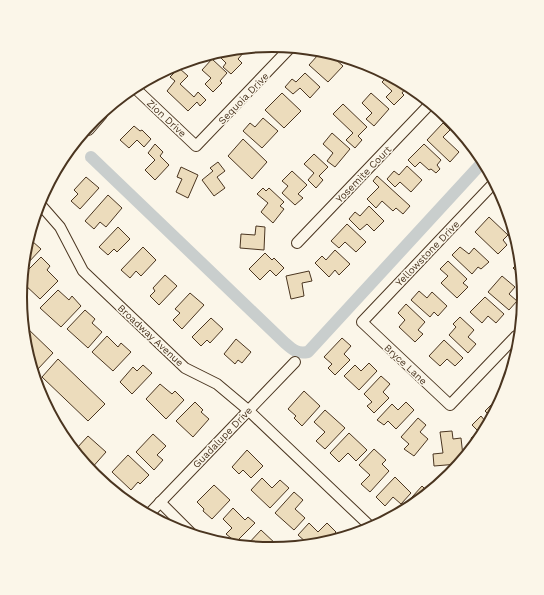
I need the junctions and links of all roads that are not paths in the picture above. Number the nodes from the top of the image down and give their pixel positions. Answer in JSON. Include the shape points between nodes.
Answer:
{"nodes":[{"id":1,"x":285,"y":53,"type":"edge"},
{"id":2,"x":139,"y":92,"type":"edge"},
{"id":3,"x":427,"y":107,"type":"edge"},
{"id":4,"x":196,"y":146,"type":"joint"},
{"id":5,"x":491,"y":187,"type":"edge"},
{"id":6,"x":44,"y":209,"type":"edge"},
{"id":7,"x":297,"y":243,"type":"dead end"},
{"id":8,"x":362,"y":322,"type":"joint"},
{"id":9,"x":513,"y":339,"type":"edge"},
{"id":10,"x":295,"y":362,"type":"dead end"},
{"id":11,"x":248,"y":410,"type":"junction"},
{"id":12,"x":160,"y":502,"type":"junction"},
{"id":13,"x":152,"y":511,"type":"edge"},
{"id":14,"x":367,"y":523,"type":"edge"},
{"id":15,"x":184,"y":526,"type":"edge"}],
"edges":[{"from":1,"to":4,"type":"street","name":"Sequoia Drive"},
{"from":2,"to":4,"type":"street","name":"Zion Drive"},
{"from":3,"to":7,"type":"street","name":"Yosemite Court"},
{"from":5,"to":8,"type":"street","name":"Yellowstone Drive"},
{"from":6,"to":11,"type":"street","name":"Broadway Avenue","via":[[60,227],[83,271],[186,368],[216,384]]},
{"from":8,"to":9,"type":"street","name":"Bryce Lane","via":[[450,405]]},
{"from":10,"to":11,"type":"street","name":"Guadalupe Drive"},
{"from":11,"to":12,"type":"street","name":"Guadalupe Drive"},
{"from":11,"to":14,"type":"street","name":"Broadway Avenue"},
{"from":12,"to":13,"type":"street","name":"Guadalupe Drive"},
{"from":12,"to":15,"type":"street"}]}
